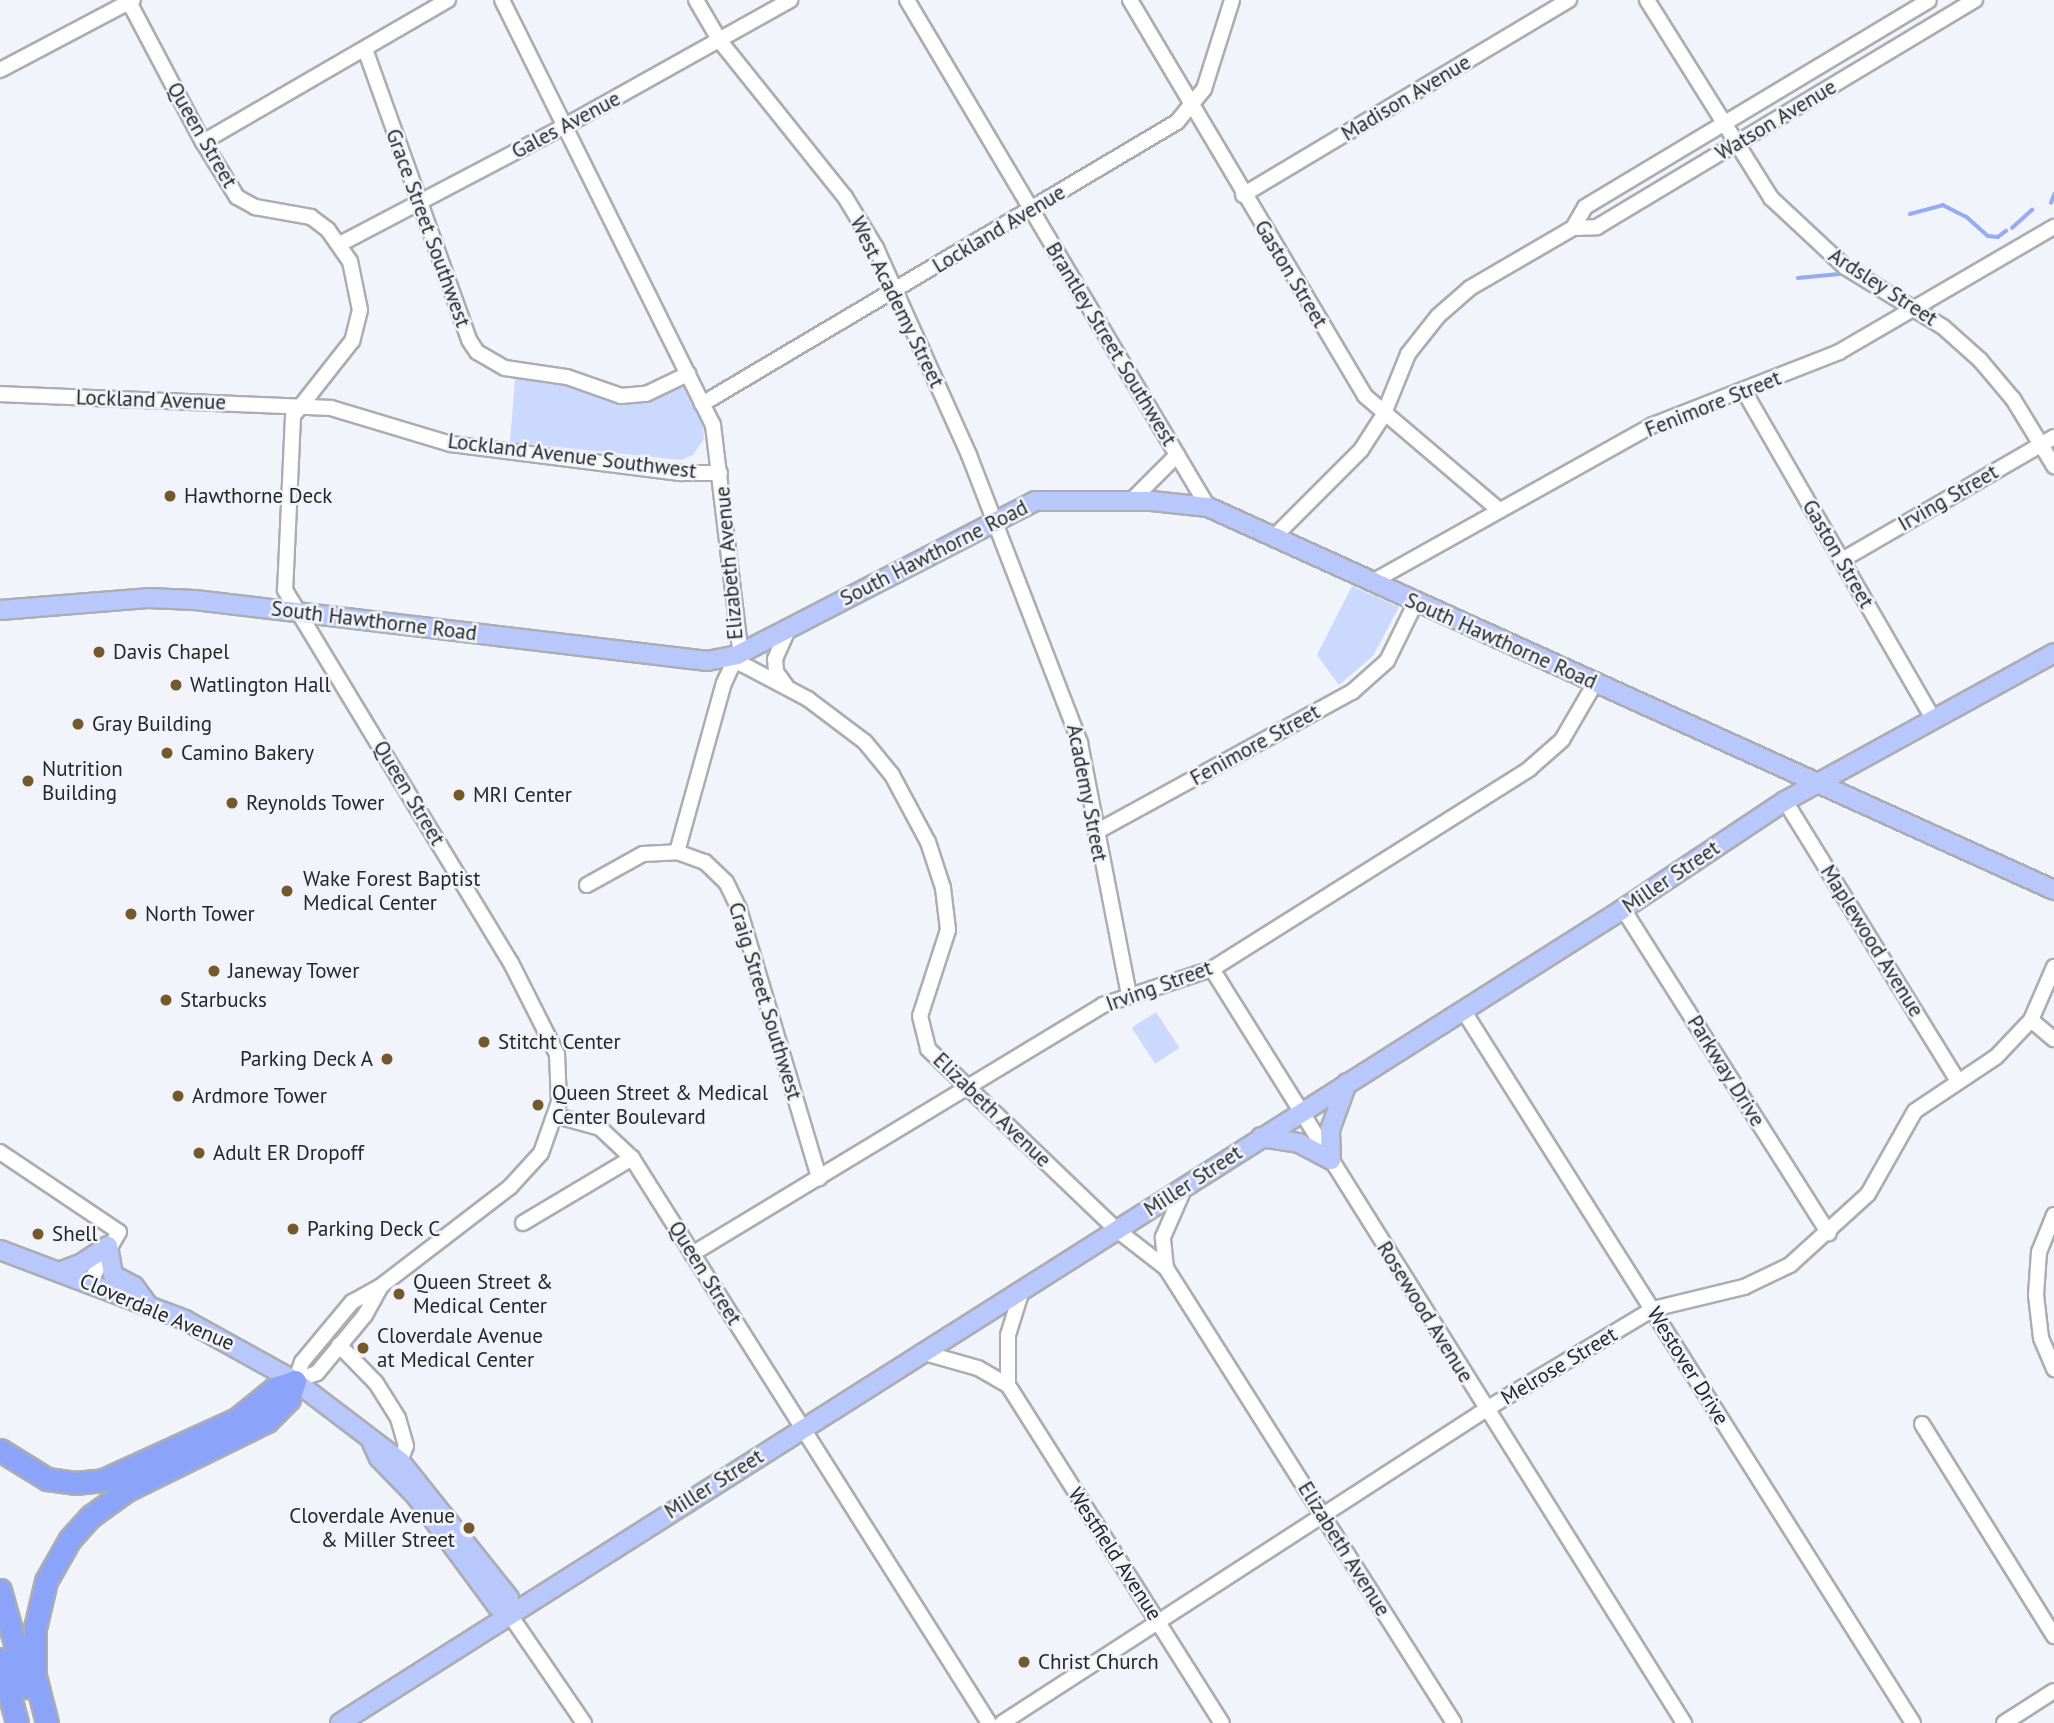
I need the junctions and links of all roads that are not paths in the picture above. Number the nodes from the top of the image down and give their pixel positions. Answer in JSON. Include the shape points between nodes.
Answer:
{"nodes":[{"id":1,"x":448,"y":0,"type":"edge"},
{"id":2,"x":502,"y":0,"type":"edge"},
{"id":3,"x":696,"y":0,"type":"edge"},
{"id":4,"x":790,"y":0,"type":"edge"},
{"id":5,"x":907,"y":0,"type":"edge"},
{"id":6,"x":1130,"y":0,"type":"edge"},
{"id":7,"x":1231,"y":0,"type":"edge"},
{"id":8,"x":1569,"y":0,"type":"edge"},
{"id":9,"x":1647,"y":0,"type":"edge"},
{"id":10,"x":1929,"y":0,"type":"edge"},
{"id":11,"x":1975,"y":0,"type":"edge"},
{"id":12,"x":130,"y":1,"type":"edge"},
{"id":13,"x":720,"y":41,"type":"junction"},
{"id":14,"x":365,"y":49,"type":"junction"},
{"id":15,"x":0,"y":71,"type":"edge"},
{"id":16,"x":1193,"y":106,"type":"junction"},
{"id":17,"x":1723,"y":124,"type":"junction"},
{"id":18,"x":565,"y":126,"type":"junction"},
{"id":19,"x":202,"y":142,"type":"junction"},
{"id":20,"x":1735,"y":145,"type":"junction"},
{"id":21,"x":1243,"y":195,"type":"junction"},
{"id":22,"x":419,"y":203,"type":"junction"},
{"id":23,"x":1030,"y":210,"type":"junction"},
{"id":24,"x":2054,"y":227,"type":"edge"},
{"id":25,"x":1573,"y":228,"type":"junction"},
{"id":26,"x":340,"y":244,"type":"junction"},
{"id":27,"x":897,"y":290,"type":"junction"},
{"id":28,"x":1914,"y":307,"type":"junction"},
{"id":29,"x":688,"y":374,"type":"junction"},
{"id":30,"x":1744,"y":391,"type":"junction"},
{"id":31,"x":0,"y":394,"type":"edge"},
{"id":32,"x":702,"y":404,"type":"junction"},
{"id":33,"x":302,"y":406,"type":"junction"},
{"id":34,"x":1383,"y":416,"type":"junction"},
{"id":35,"x":2048,"y":440,"type":"edge"},
{"id":36,"x":1177,"y":455,"type":"junction"},
{"id":37,"x":2054,"y":466,"type":"edge"},
{"id":38,"x":720,"y":473,"type":"junction"},
{"id":39,"x":1132,"y":500,"type":"junction"},
{"id":40,"x":1208,"y":507,"type":"junction"},
{"id":41,"x":1498,"y":509,"type":"junction"},
{"id":42,"x":997,"y":518,"type":"junction"},
{"id":43,"x":1275,"y":536,"type":"junction"},
{"id":44,"x":1842,"y":560,"type":"junction"},
{"id":45,"x":1372,"y":582,"type":"junction"},
{"id":46,"x":1416,"y":602,"type":"junction"},
{"id":47,"x":0,"y":610,"type":"edge"},
{"id":48,"x":301,"y":612,"type":"junction"},
{"id":49,"x":789,"y":628,"type":"junction"},
{"id":50,"x":2054,"y":653,"type":"edge"},
{"id":51,"x":737,"y":655,"type":"junction"},
{"id":52,"x":1595,"y":683,"type":"junction"},
{"id":53,"x":788,"y":688,"type":"junction"},
{"id":54,"x":1932,"y":717,"type":"junction"},
{"id":55,"x":1777,"y":765,"type":"junction"},
{"id":56,"x":1847,"y":765,"type":"junction"},
{"id":57,"x":1815,"y":782,"type":"junction"},
{"id":58,"x":1853,"y":799,"type":"junction"},
{"id":59,"x":1781,"y":803,"type":"junction"},
{"id":60,"x":1097,"y":832,"type":"junction"},
{"id":61,"x":677,"y":852,"type":"junction"},
{"id":62,"x":587,"y":885,"type":"dead end"},
{"id":63,"x":2054,"y":890,"type":"edge"},
{"id":64,"x":1623,"y":909,"type":"junction"},
{"id":65,"x":2054,"y":967,"type":"edge"},
{"id":66,"x":1213,"y":970,"type":"junction"},
{"id":67,"x":1129,"y":995,"type":"junction"},
{"id":68,"x":1463,"y":1010,"type":"junction"},
{"id":69,"x":2031,"y":1020,"type":"junction"},
{"id":70,"x":2054,"y":1039,"type":"edge"},
{"id":71,"x":1958,"y":1082,"type":"junction"},
{"id":72,"x":1347,"y":1083,"type":"junction"},
{"id":73,"x":967,"y":1087,"type":"junction"},
{"id":74,"x":1301,"y":1111,"type":"junction"},
{"id":75,"x":557,"y":1116,"type":"junction"},
{"id":76,"x":1261,"y":1137,"type":"junction"},
{"id":77,"x":0,"y":1152,"type":"edge"},
{"id":78,"x":632,"y":1158,"type":"junction"},
{"id":79,"x":1331,"y":1160,"type":"junction"},
{"id":80,"x":819,"y":1178,"type":"junction"},
{"id":81,"x":1186,"y":1185,"type":"junction"},
{"id":82,"x":2054,"y":1215,"type":"edge"},
{"id":83,"x":523,"y":1223,"type":"dead end"},
{"id":84,"x":1117,"y":1230,"type":"junction"},
{"id":85,"x":1829,"y":1233,"type":"junction"},
{"id":86,"x":114,"y":1239,"type":"junction"},
{"id":87,"x":0,"y":1250,"type":"edge"},
{"id":88,"x":692,"y":1254,"type":"junction"},
{"id":89,"x":1166,"y":1268,"type":"junction"},
{"id":90,"x":59,"y":1272,"type":"junction"},
{"id":91,"x":89,"y":1283,"type":"junction"},
{"id":92,"x":381,"y":1286,"type":"junction"},
{"id":93,"x":1021,"y":1290,"type":"junction"},
{"id":94,"x":147,"y":1304,"type":"junction"},
{"id":95,"x":1653,"y":1309,"type":"junction"},
{"id":96,"x":340,"y":1345,"type":"junction"},
{"id":97,"x":921,"y":1352,"type":"junction"},
{"id":98,"x":2054,"y":1369,"type":"edge"},
{"id":99,"x":295,"y":1381,"type":"junction"},
{"id":100,"x":1008,"y":1385,"type":"junction"},
{"id":101,"x":1485,"y":1410,"type":"junction"},
{"id":102,"x":1922,"y":1424,"type":"dead end"},
{"id":103,"x":803,"y":1427,"type":"junction"},
{"id":104,"x":372,"y":1443,"type":"junction"},
{"id":105,"x":0,"y":1450,"type":"edge"},
{"id":106,"x":400,"y":1461,"type":"junction"},
{"id":107,"x":1324,"y":1517,"type":"junction"},
{"id":108,"x":480,"y":1583,"type":"junction"},
{"id":109,"x":0,"y":1590,"type":"edge"},
{"id":110,"x":510,"y":1615,"type":"junction"},
{"id":111,"x":1160,"y":1624,"type":"junction"},
{"id":112,"x":2054,"y":1636,"type":"edge"},
{"id":113,"x":468,"y":1643,"type":"junction"},
{"id":114,"x":0,"y":1659,"type":"edge"},
{"id":115,"x":2054,"y":1691,"type":"edge"},
{"id":116,"x":18,"y":1723,"type":"edge"},
{"id":117,"x":37,"y":1723,"type":"edge"},
{"id":118,"x":47,"y":1723,"type":"edge"},
{"id":119,"x":340,"y":1723,"type":"edge"},
{"id":120,"x":584,"y":1723,"type":"edge"},
{"id":121,"x":989,"y":1723,"type":"edge"},
{"id":122,"x":1002,"y":1723,"type":"edge"},
{"id":123,"x":1222,"y":1723,"type":"edge"},
{"id":124,"x":1454,"y":1723,"type":"edge"},
{"id":125,"x":1684,"y":1723,"type":"edge"},
{"id":126,"x":1913,"y":1723,"type":"edge"},
{"id":127,"x":2004,"y":1723,"type":"edge"}],
"edges":[{"from":1,"to":14,"type":"street"},
{"from":2,"to":18,"type":"street","name":"Elizabeth Avenue"},
{"from":3,"to":13,"type":"street","name":"West Academy Street"},
{"from":4,"to":13,"type":"street","name":"Gales Avenue"},
{"from":5,"to":23,"type":"street","name":"Brantley Street Southwest"},
{"from":6,"to":16,"type":"street","name":"Gaston Street"},
{"from":7,"to":16,"type":"street","name":"Lockland Avenue","via":[[1211,72]]},
{"from":8,"to":21,"type":"street","name":"Madison Avenue"},
{"from":9,"to":17,"type":"street","name":"Ardsley Street"},
{"from":10,"to":17,"type":"street","name":"Watson Avenue"},
{"from":11,"to":20,"type":"street","name":"Watson Avenue"},
{"from":12,"to":15,"type":"street"},
{"from":12,"to":19,"type":"street","name":"Queen Street"},
{"from":13,"to":18,"type":"street","name":"Gales Avenue"},
{"from":13,"to":27,"type":"street","name":"West Academy Street","via":[[845,197]]},
{"from":14,"to":19,"type":"street"},
{"from":14,"to":22,"type":"street","name":"Grace Street Southwest"},
{"from":16,"to":21,"type":"street","name":"Gaston Street"},
{"from":16,"to":23,"type":"street","name":"Lockland Avenue","via":[[1177,122]]},
{"from":17,"to":20,"type":"street","name":"Ardsley Street"},
{"from":17,"to":25,"type":"street","name":"Watson Avenue","via":[[1585,207]]},
{"from":18,"to":22,"type":"street","name":"Gales Avenue"},
{"from":18,"to":29,"type":"street","name":"Elizabeth Avenue"},
{"from":19,"to":26,"type":"street","name":"Queen Street","via":[[245,203],[311,217]]},
{"from":20,"to":25,"type":"street","name":"Watson Avenue","via":[[1597,227]]},
{"from":20,"to":28,"type":"street","name":"Ardsley Street","via":[[1760,185],[1810,237],[1845,267]]},
{"from":21,"to":34,"type":"street","name":"Gaston Street","via":[[1365,396]]},
{"from":22,"to":26,"type":"street","name":"Gales Avenue"},
{"from":22,"to":29,"type":"street","name":"Grace Street Southwest","via":[[469,340],[492,364],[567,377],[621,397],[646,394]]},
{"from":23,"to":27,"type":"street","name":"Lockland Avenue"},
{"from":23,"to":36,"type":"street","name":"Brantley Street Southwest"},
{"from":24,"to":28,"type":"street","name":"Fenimore Street"},
{"from":25,"to":34,"type":"street","name":"Watson Avenue","via":[[1470,288],[1438,316],[1408,354]]},
{"from":26,"to":33,"type":"street","name":"Queen Street","via":[[356,279],[360,310],[352,341]]},
{"from":27,"to":32,"type":"street","name":"Lockland Avenue"},
{"from":27,"to":42,"type":"street","name":"West Academy Street"},
{"from":28,"to":30,"type":"street","name":"Fenimore Street","via":[[1839,352]]},
{"from":28,"to":35,"type":"street","name":"Ardsley Street","via":[[1943,327],[1993,374]]},
{"from":29,"to":32,"type":"street","name":"Elizabeth Avenue"},
{"from":30,"to":41,"type":"street","name":"Fenimore Street","via":[[1653,425]]},
{"from":30,"to":44,"type":"street","name":"Gaston Street"},
{"from":31,"to":33,"type":"street","name":"Lockland Avenue"},
{"from":32,"to":38,"type":"street","name":"Elizabeth Avenue","via":[[718,445]]},
{"from":33,"to":38,"type":"street","name":"Lockland Avenue Southwest","via":[[331,408],[451,444],[668,471]]},
{"from":33,"to":48,"type":"street","name":"Queen Street","via":[[293,416],[285,590]]},
{"from":34,"to":41,"type":"street","name":"Gaston Street"},
{"from":34,"to":43,"type":"street","name":"Watson Avenue","via":[[1356,455]]},
{"from":35,"to":37,"type":"street","name":"Ardsley Street"},
{"from":35,"to":44,"type":"street","name":"Irving Street"},
{"from":36,"to":39,"type":"street"},
{"from":36,"to":40,"type":"street","name":"Brantley Street Southwest"},
{"from":38,"to":51,"type":"street","name":"Elizabeth Avenue"},
{"from":39,"to":40,"type":"main road","name":"South Hawthorne Road"},
{"from":39,"to":42,"type":"main road","name":"South Hawthorne Road","via":[[1048,500]]},
{"from":40,"to":43,"type":"main road","name":"South Hawthorne Road"},
{"from":41,"to":45,"type":"street","name":"Fenimore Street"},
{"from":42,"to":49,"type":"main road","name":"South Hawthorne Road"},
{"from":42,"to":60,"type":"street","name":"Academy Street","via":[[1069,709]]},
{"from":43,"to":45,"type":"main road","name":"South Hawthorne Road"},
{"from":44,"to":54,"type":"street","name":"Gaston Street"},
{"from":45,"to":46,"type":"main road","name":"South Hawthorne Road"},
{"from":46,"to":52,"type":"main road","name":"South Hawthorne Road"},
{"from":46,"to":60,"type":"street","name":"Fenimore Street","via":[[1387,662],[1352,692]]},
{"from":47,"to":48,"type":"main road","name":"South Hawthorne Road","via":[[173,598]]},
{"from":48,"to":51,"type":"main road","name":"South Hawthorne Road","via":[[692,660]]},
{"from":48,"to":75,"type":"street","name":"Queen Street","via":[[538,1009],[557,1054]]},
{"from":49,"to":51,"type":"main road","name":"South Hawthorne Road"},
{"from":49,"to":53,"type":"street","via":[[775,659],[776,672]]},
{"from":50,"to":54,"type":"main road","name":"Miller Street"},
{"from":51,"to":53,"type":"street","name":"Elizabeth Avenue","via":[[758,675]]},
{"from":51,"to":61,"type":"street","via":[[724,683]]},
{"from":52,"to":55,"type":"main road","name":"South Hawthorne Road"},
{"from":52,"to":66,"type":"street","name":"Irving Street","via":[[1562,740],[1529,769]]},
{"from":53,"to":73,"type":"street","name":"Elizabeth Avenue","via":[[844,722],[878,756],[928,842],[943,888],[948,930],[920,1026],[933,1056]]},
{"from":54,"to":56,"type":"main road","name":"Miller Street"},
{"from":55,"to":57,"type":"main road","name":"South Hawthorne Road"},
{"from":55,"to":59,"type":"main road"},
{"from":56,"to":57,"type":"main road","name":"Miller Street"},
{"from":56,"to":58,"type":"main road"},
{"from":57,"to":58,"type":"main road","name":"South Hawthorne Road"},
{"from":57,"to":59,"type":"main road","name":"Miller Street"},
{"from":58,"to":63,"type":"main road","name":"South Hawthorne Road"},
{"from":59,"to":64,"type":"main road","name":"Miller Street"},
{"from":59,"to":71,"type":"street","name":"Maplewood Avenue"},
{"from":60,"to":67,"type":"street","name":"Academy Street"},
{"from":61,"to":62,"type":"street","name":"Craig Street Southwest","via":[[643,854]]},
{"from":61,"to":80,"type":"street","name":"Craig Street Southwest","via":[[713,867],[733,892]]},
{"from":64,"to":68,"type":"main road","name":"Miller Street"},
{"from":64,"to":85,"type":"street","name":"Parkway Drive"},
{"from":65,"to":69,"type":"street","name":"Melrose Street"},
{"from":66,"to":67,"type":"street","name":"Irving Street"},
{"from":66,"to":74,"type":"street","name":"Rosewood Avenue"},
{"from":67,"to":73,"type":"street","name":"Irving Street","via":[[1103,1005]]},
{"from":68,"to":72,"type":"main road","name":"Miller Street"},
{"from":68,"to":95,"type":"street","name":"Westover Drive"},
{"from":69,"to":70,"type":"street"},
{"from":69,"to":71,"type":"street","name":"Melrose Street","via":[[1996,1057]]},
{"from":71,"to":85,"type":"street","name":"Melrose Street","via":[[1915,1111],[1868,1194]]},
{"from":72,"to":74,"type":"main road","name":"Miller Street"},
{"from":72,"to":79,"type":"main road","via":[[1330,1130]]},
{"from":73,"to":80,"type":"street","name":"Irving Street"},
{"from":73,"to":84,"type":"street","name":"Elizabeth Avenue"},
{"from":74,"to":76,"type":"main road","name":"Miller Street"},
{"from":74,"to":79,"type":"street","name":"Rosewood Avenue"},
{"from":75,"to":78,"type":"street","name":"Queen Street","via":[[600,1128]]},
{"from":75,"to":92,"type":"street","via":[[541,1153],[510,1187]]},
{"from":76,"to":79,"type":"main road","via":[[1299,1143]]},
{"from":76,"to":81,"type":"main road","name":"Miller Street"},
{"from":77,"to":86,"type":"street"},
{"from":78,"to":83,"type":"street"},
{"from":78,"to":88,"type":"street","name":"Queen Street"},
{"from":79,"to":101,"type":"street","name":"Rosewood Avenue"},
{"from":80,"to":88,"type":"street","name":"Irving Street"},
{"from":81,"to":84,"type":"main road","name":"Miller Street"},
{"from":81,"to":89,"type":"street","via":[[1163,1237]]},
{"from":82,"to":98,"type":"street","via":[[2039,1252],[2036,1295],[2041,1338]]},
{"from":84,"to":89,"type":"street","name":"Elizabeth Avenue"},
{"from":84,"to":93,"type":"main road","name":"Miller Street"},
{"from":85,"to":95,"type":"street","name":"Melrose Street","via":[[1767,1278]]},
{"from":86,"to":90,"type":"main road","via":[[82,1264]]},
{"from":86,"to":91,"type":"street"},
{"from":86,"to":94,"type":"main road","via":[[113,1275],[134,1286]]},
{"from":87,"to":90,"type":"main road","name":"Cloverdale Avenue"},
{"from":88,"to":103,"type":"street","name":"Queen Street"},
{"from":89,"to":107,"type":"street","name":"Elizabeth Avenue"},
{"from":90,"to":91,"type":"main road","name":"Cloverdale Avenue"},
{"from":91,"to":94,"type":"main road","name":"Cloverdale Avenue"},
{"from":92,"to":96,"type":"street"},
{"from":92,"to":99,"type":"street","via":[[339,1315],[302,1362]]},
{"from":93,"to":97,"type":"main road","name":"Miller Street"},
{"from":93,"to":100,"type":"street","via":[[1008,1335]]},
{"from":94,"to":99,"type":"main road","name":"Cloverdale Avenue","via":[[235,1343]]},
{"from":95,"to":101,"type":"street","name":"Melrose Street"},
{"from":95,"to":126,"type":"street","name":"Westover Drive"},
{"from":96,"to":99,"type":"street","via":[[317,1373]]},
{"from":96,"to":106,"type":"street","via":[[376,1382],[398,1418],[406,1446]]},
{"from":97,"to":100,"type":"street","name":"Westfield Avenue","via":[[978,1368]]},
{"from":97,"to":103,"type":"main road","name":"Miller Street"},
{"from":99,"to":104,"type":"main road","name":"Cloverdale Avenue"},
{"from":99,"to":105,"type":"highway","via":[[275,1388],[237,1419],[103,1480],[47,1479]]},
{"from":99,"to":118,"type":"highway","via":[[289,1399],[267,1421],[120,1494],[70,1539],[46,1581],[35,1628],[35,1676]]},
{"from":100,"to":111,"type":"street","name":"Westfield Avenue"},
{"from":101,"to":107,"type":"street","name":"Melrose Street"},
{"from":101,"to":125,"type":"street","name":"Rosewood Avenue"},
{"from":102,"to":112,"type":"street"},
{"from":103,"to":110,"type":"main road","name":"Miller Street"},
{"from":103,"to":121,"type":"street","name":"Queen Street"},
{"from":104,"to":106,"type":"main road","name":"Cloverdale Avenue"},
{"from":104,"to":108,"type":"main road","name":"Cloverdale Avenue","via":[[379,1458],[415,1495]]},
{"from":106,"to":110,"type":"main road","name":"Cloverdale Avenue","via":[[509,1598]]},
{"from":107,"to":111,"type":"street","name":"Melrose Street"},
{"from":107,"to":124,"type":"street","name":"Elizabeth Avenue"},
{"from":108,"to":110,"type":"main road","name":"Cloverdale Avenue"},
{"from":108,"to":113,"type":"main road","via":[[485,1617]]},
{"from":109,"to":117,"type":"highway"},
{"from":110,"to":113,"type":"main road","name":"Miller Street"},
{"from":110,"to":120,"type":"street","name":"Cloverdale Avenue"},
{"from":111,"to":122,"type":"street","name":"Melrose Street"},
{"from":111,"to":123,"type":"street","name":"Westfield Avenue"},
{"from":113,"to":119,"type":"main road","name":"Miller Street"},
{"from":114,"to":116,"type":"highway"},
{"from":115,"to":127,"type":"street"}]}
